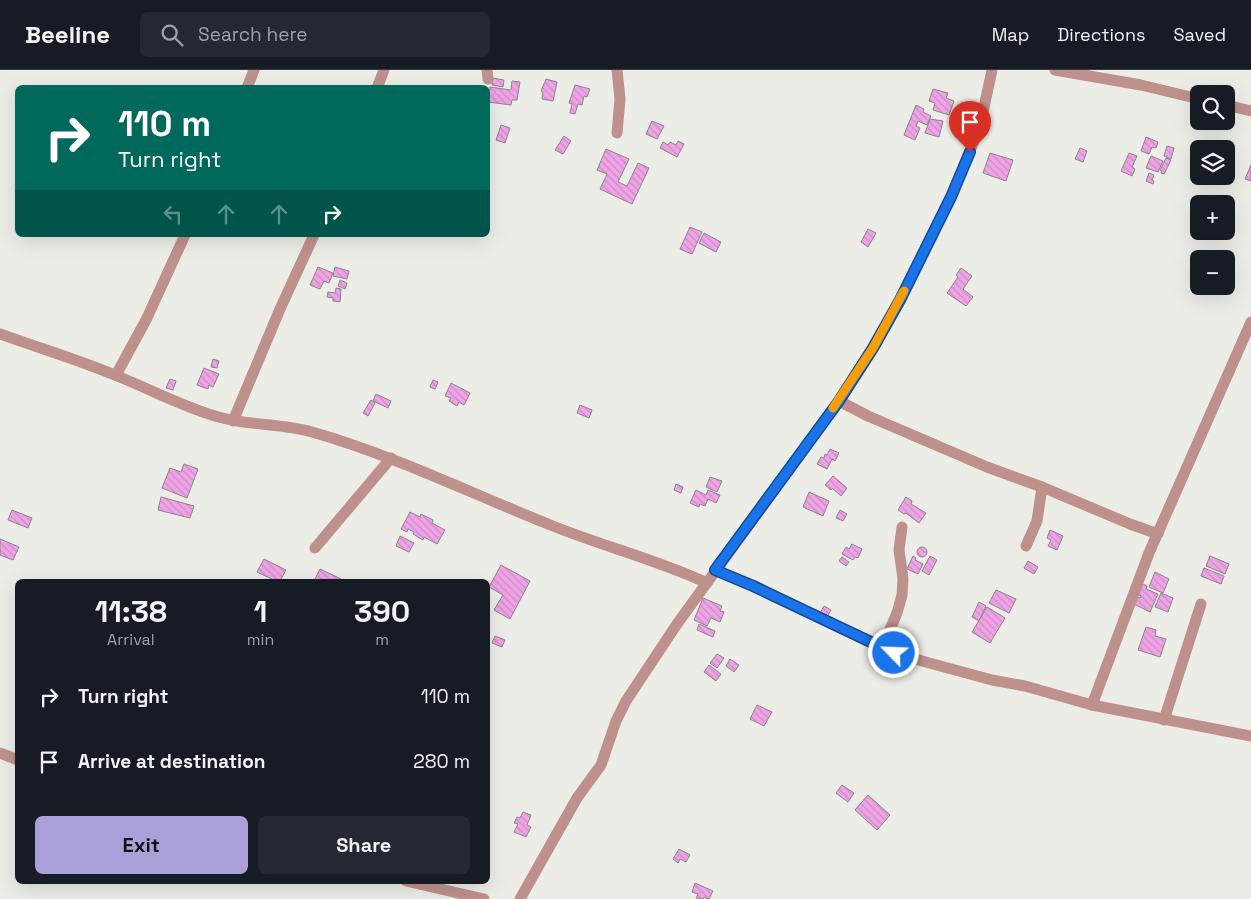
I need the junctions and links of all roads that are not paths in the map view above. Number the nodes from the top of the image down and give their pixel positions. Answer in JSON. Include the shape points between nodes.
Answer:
{"nodes":[{"id":1,"x":254,"y":70,"type":"edge"},
{"id":2,"x":384,"y":70,"type":"edge"},
{"id":3,"x":617,"y":70,"type":"edge"},
{"id":4,"x":992,"y":70,"type":"edge"},
{"id":5,"x":1055,"y":70,"type":"edge"},
{"id":6,"x":248,"y":85,"type":"edge"},
{"id":7,"x":377,"y":85,"type":"edge"},
{"id":8,"x":1190,"y":97,"type":"edge"},
{"id":9,"x":1235,"y":107,"type":"edge"},
{"id":10,"x":1251,"y":111,"type":"edge"},
{"id":11,"x":617,"y":133,"type":"dead end"},
{"id":12,"x":184,"y":237,"type":"edge"},
{"id":13,"x":313,"y":237,"type":"edge"},
{"id":14,"x":1251,"y":322,"type":"edge"},
{"id":15,"x":0,"y":334,"type":"edge"},
{"id":16,"x":116,"y":375,"type":"junction"},
{"id":17,"x":839,"y":401,"type":"junction"},
{"id":18,"x":234,"y":421,"type":"junction"},
{"id":19,"x":391,"y":458,"type":"junction"},
{"id":20,"x":1042,"y":487,"type":"junction"},
{"id":21,"x":902,"y":527,"type":"dead end"},
{"id":22,"x":1158,"y":534,"type":"junction"},
{"id":23,"x":1026,"y":546,"type":"dead end"},
{"id":24,"x":315,"y":548,"type":"dead end"},
{"id":25,"x":715,"y":570,"type":"junction"},
{"id":26,"x":707,"y":583,"type":"junction"},
{"id":27,"x":1201,"y":604,"type":"dead end"},
{"id":28,"x":882,"y":648,"type":"junction"},
{"id":29,"x":1092,"y":705,"type":"junction"},
{"id":30,"x":1164,"y":720,"type":"junction"},
{"id":31,"x":1251,"y":736,"type":"edge"},
{"id":32,"x":0,"y":753,"type":"edge"},
{"id":33,"x":15,"y":759,"type":"edge"},
{"id":34,"x":419,"y":884,"type":"edge"},
{"id":35,"x":484,"y":899,"type":"edge"},
{"id":36,"x":520,"y":899,"type":"edge"}],
"edges":[{"from":1,"to":6,"type":"street"},
{"from":2,"to":7,"type":"street"},
{"from":3,"to":11,"type":"street","via":[[620,99]]},
{"from":4,"to":17,"type":"street","via":[[980,126],[951,197],[900,300]]},
{"from":5,"to":8,"type":"street"},
{"from":9,"to":10,"type":"street"},
{"from":12,"to":16,"type":"street","via":[[146,320]]},
{"from":13,"to":18,"type":"street"},
{"from":14,"to":22,"type":"street"},
{"from":15,"to":16,"type":"street"},
{"from":16,"to":18,"type":"street","via":[[190,408]]},
{"from":17,"to":20,"type":"street","via":[[987,467]]},
{"from":17,"to":25,"type":"street"},
{"from":18,"to":19,"type":"street","via":[[285,426]]},
{"from":19,"to":24,"type":"street"},
{"from":19,"to":26,"type":"street","via":[[550,525]]},
{"from":20,"to":22,"type":"street"},
{"from":20,"to":23,"type":"street","via":[[1037,521]]},
{"from":21,"to":28,"type":"street","via":[[899,550],[904,579],[902,596]]},
{"from":22,"to":29,"type":"street"},
{"from":25,"to":26,"type":"street"},
{"from":25,"to":28,"type":"street"},
{"from":26,"to":36,"type":"street","via":[[626,701],[601,765],[578,798]]},
{"from":27,"to":30,"type":"street"},
{"from":28,"to":29,"type":"street","via":[[956,671]]},
{"from":29,"to":30,"type":"street"},
{"from":30,"to":31,"type":"street"},
{"from":32,"to":33,"type":"street"},
{"from":34,"to":35,"type":"street"}]}
